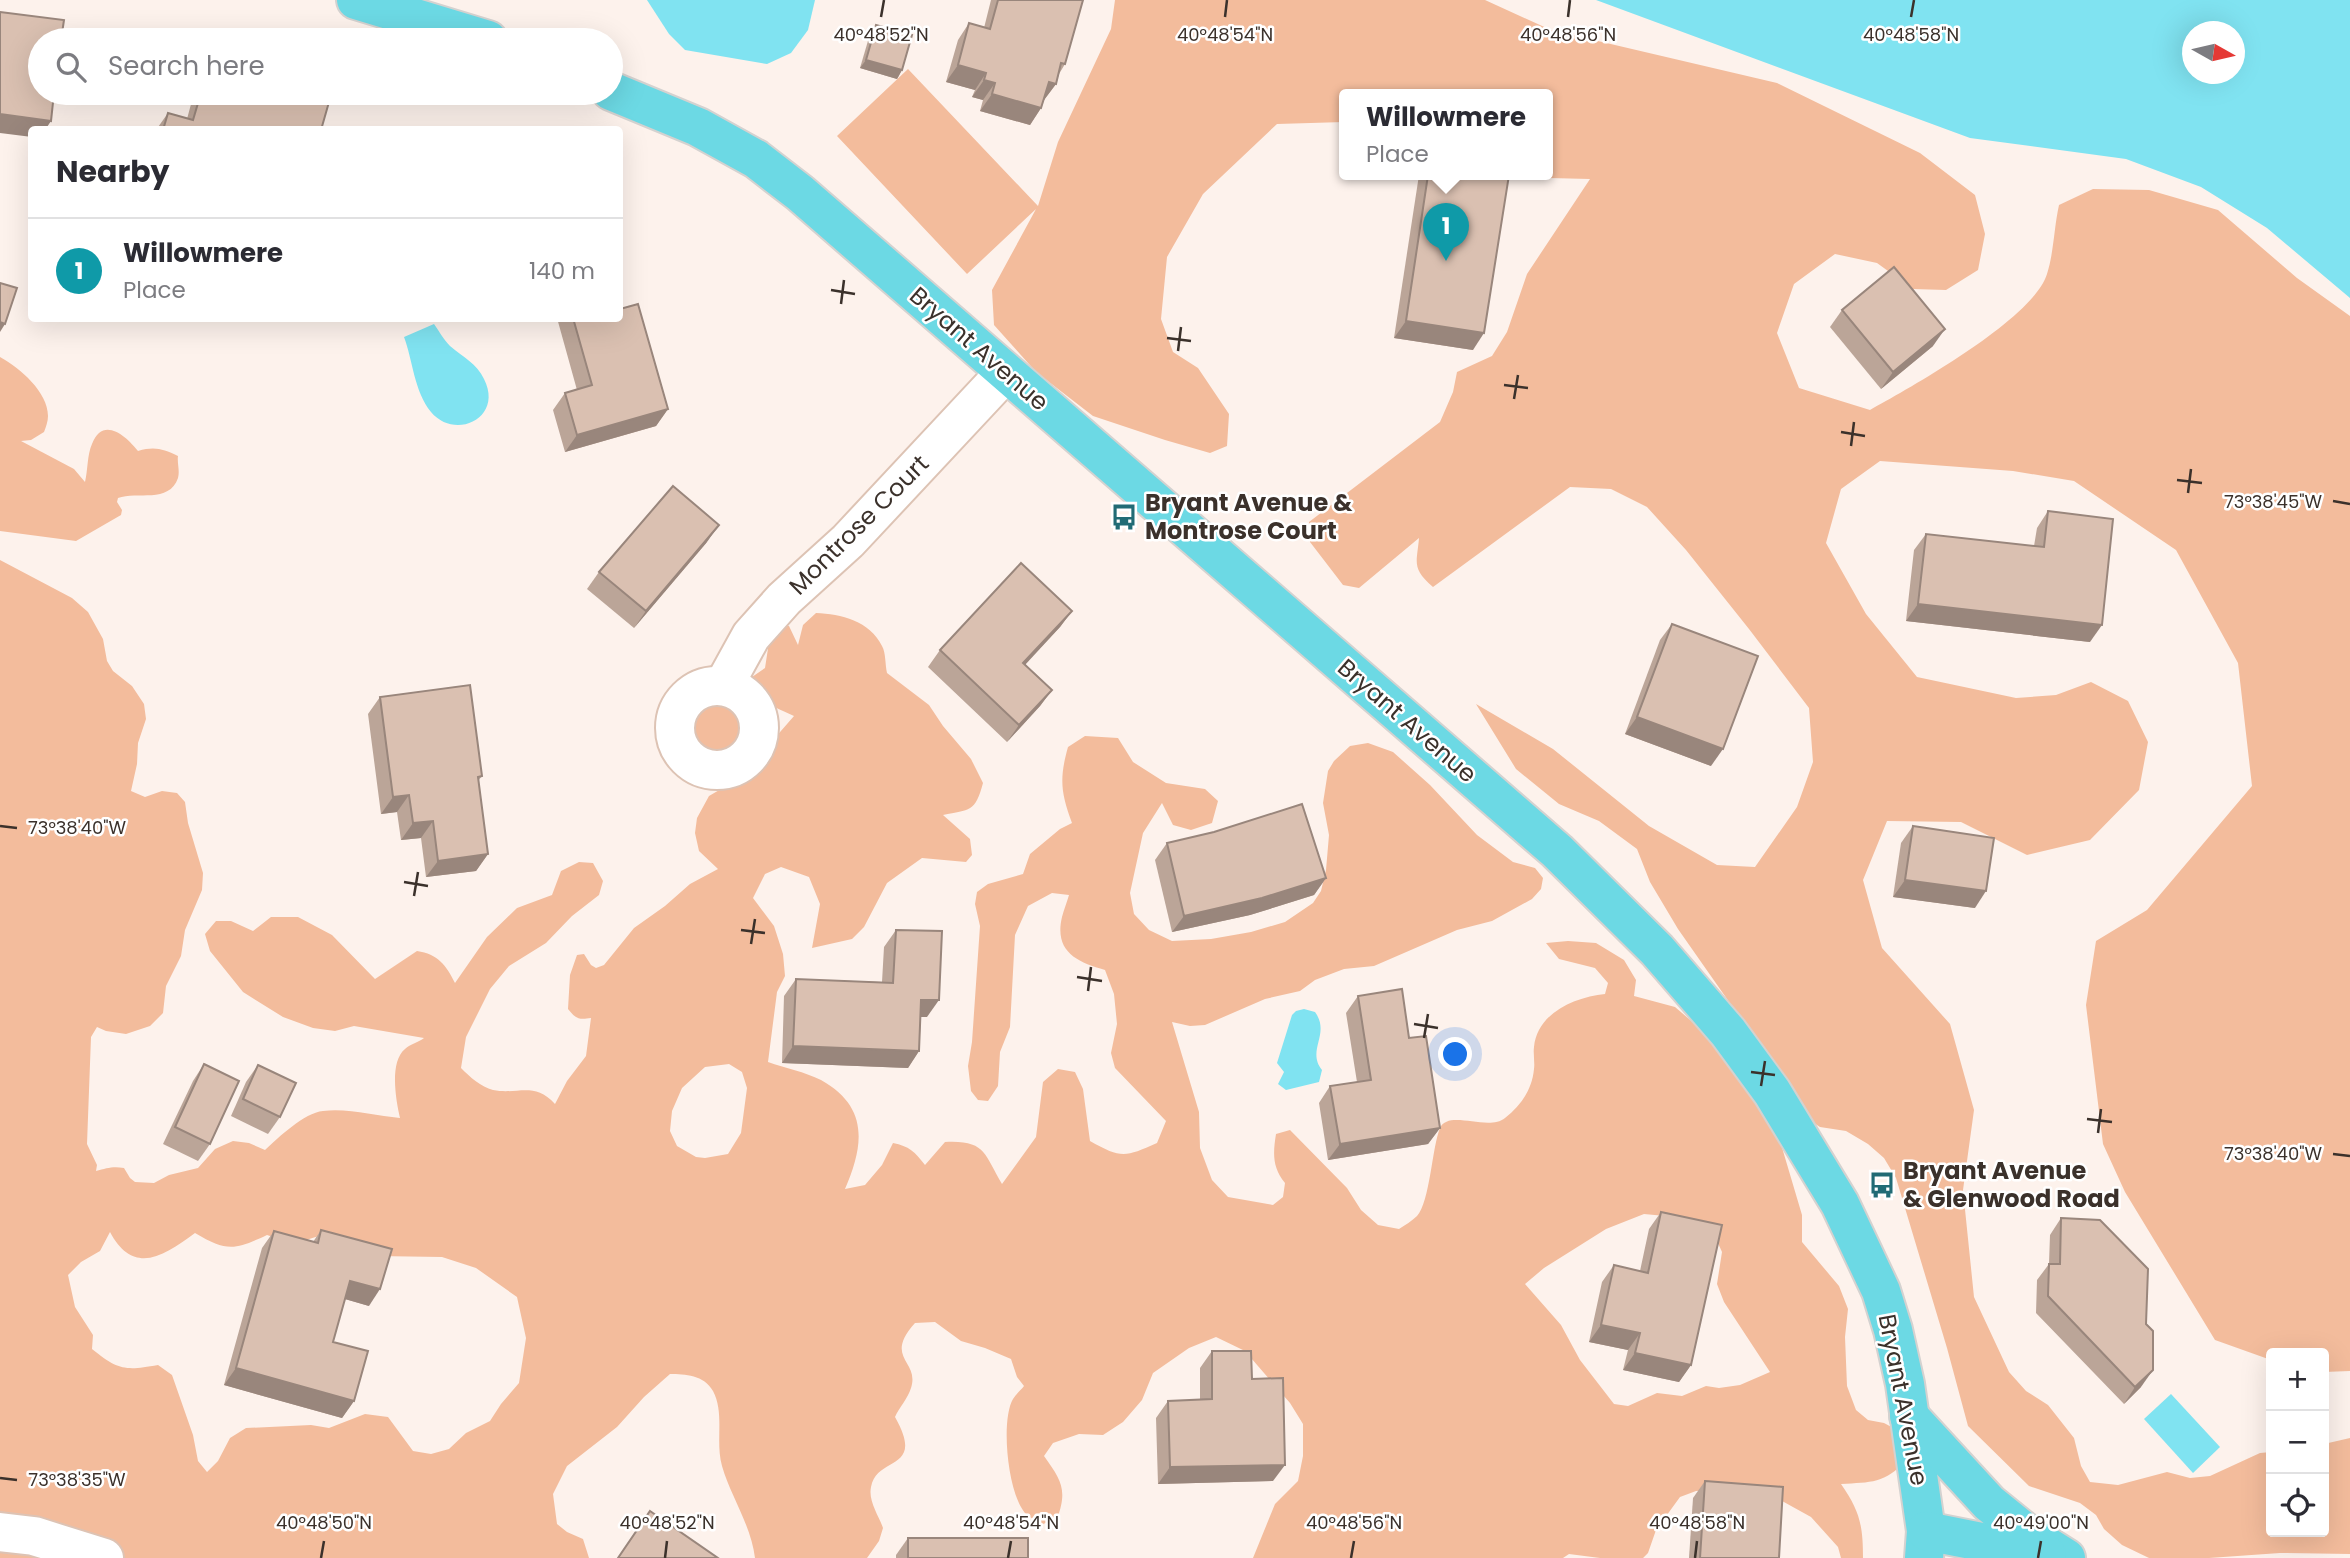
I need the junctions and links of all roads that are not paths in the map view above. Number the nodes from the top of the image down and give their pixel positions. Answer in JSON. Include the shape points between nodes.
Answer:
{"nodes":[{"id":1,"x":356,"y":0,"type":"edge"},
{"id":2,"x":448,"y":28,"type":"edge"},
{"id":3,"x":623,"y":96,"type":"edge"},
{"id":4,"x":1005,"y":373,"type":"junction"},
{"id":5,"x":724,"y":685,"type":"dead end"},
{"id":6,"x":1909,"y":1416,"type":"junction"},
{"id":7,"x":0,"y":1532,"type":"edge"},
{"id":8,"x":1925,"y":1544,"type":"edge"},
{"id":9,"x":104,"y":1558,"type":"edge"},
{"id":10,"x":2065,"y":1558,"type":"edge"}],
"edges":[{"from":1,"to":2,"type":"main road"},
{"from":3,"to":4,"type":"main road","name":"Bryant Avenue","via":[[698,127],[756,159]]},
{"from":4,"to":5,"type":"street","name":"Montrose Court","via":[[848,541],[784,599],[751,636]]},
{"from":4,"to":6,"type":"main road","name":"Bryant Avenue","via":[[1557,851],[1657,950],[1728,1032],[1772,1092],[1840,1204],[1881,1291]]},
{"from":6,"to":8,"type":"main road","name":"Bryant Avenue"},
{"from":6,"to":10,"type":"main road","via":[[1989,1503]]},
{"from":7,"to":9,"type":"street","via":[[34,1536]]},
{"from":8,"to":10,"type":"main road"}]}
